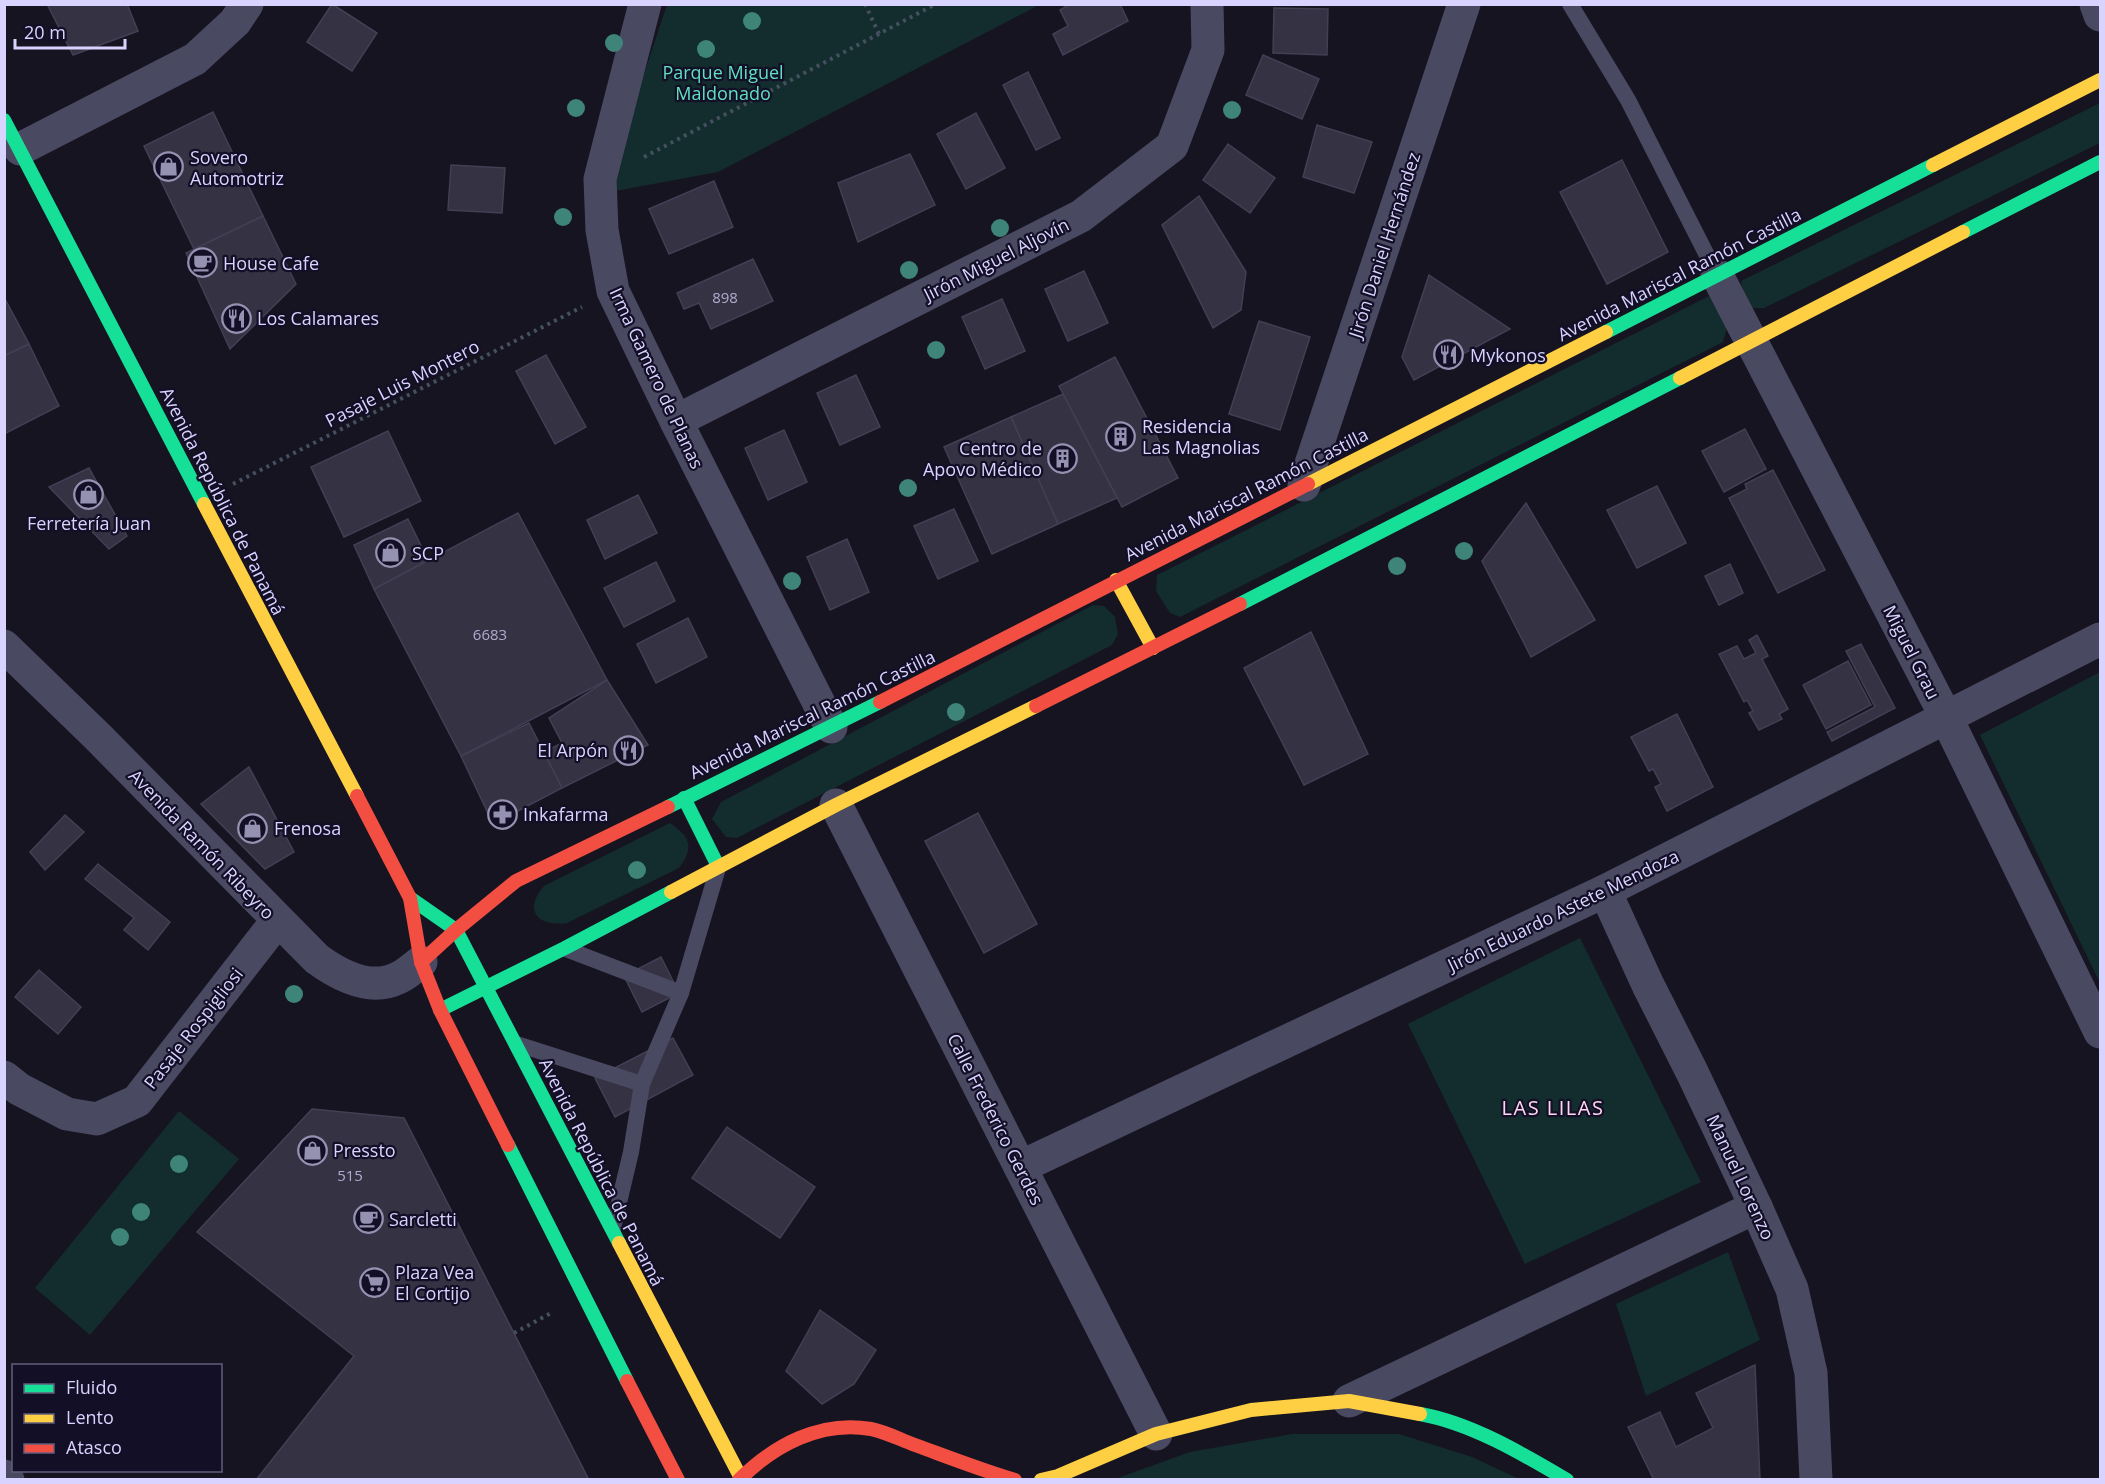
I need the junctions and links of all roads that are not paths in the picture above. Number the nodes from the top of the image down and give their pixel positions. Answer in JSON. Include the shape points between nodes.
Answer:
{"nodes":[{"id":1,"x":248,"y":4,"type":"edge"},
{"id":2,"x":645,"y":4,"type":"edge"},
{"id":3,"x":1207,"y":4,"type":"edge"},
{"id":4,"x":1464,"y":4,"type":"edge"},
{"id":5,"x":1570,"y":4,"type":"edge"},
{"id":6,"x":2096,"y":4,"type":"edge"},
{"id":7,"x":2100,"y":15,"type":"edge"},
{"id":8,"x":2100,"y":80,"type":"edge"},
{"id":9,"x":4,"y":120,"type":"edge"},
{"id":10,"x":20,"y":149,"type":"junction"},
{"id":11,"x":2100,"y":162,"type":"edge"},
{"id":12,"x":1717,"y":275,"type":"junction"},
{"id":13,"x":1750,"y":340,"type":"junction"},
{"id":14,"x":676,"y":421,"type":"junction"},
{"id":15,"x":1304,"y":485,"type":"junction"},
{"id":16,"x":1116,"y":580,"type":"junction"},
{"id":17,"x":2100,"y":639,"type":"edge"},
{"id":18,"x":4,"y":646,"type":"edge"},
{"id":19,"x":1153,"y":648,"type":"junction"},
{"id":20,"x":1947,"y":719,"type":"junction"},
{"id":21,"x":831,"y":727,"type":"junction"},
{"id":22,"x":684,"y":798,"type":"junction"},
{"id":23,"x":836,"y":805,"type":"junction"},
{"id":24,"x":718,"y":866,"type":"junction"},
{"id":25,"x":1605,"y":891,"type":"junction"},
{"id":26,"x":410,"y":898,"type":"junction"},
{"id":27,"x":277,"y":921,"type":"junction"},
{"id":28,"x":456,"y":930,"type":"junction"},
{"id":29,"x":565,"y":948,"type":"junction"},
{"id":30,"x":422,"y":962,"type":"junction"},
{"id":31,"x":486,"y":988,"type":"junction"},
{"id":32,"x":681,"y":993,"type":"junction"},
{"id":33,"x":440,"y":1010,"type":"junction"},
{"id":34,"x":2100,"y":1032,"type":"edge"},
{"id":35,"x":515,"y":1044,"type":"junction"},
{"id":36,"x":4,"y":1077,"type":"edge"},
{"id":37,"x":642,"y":1084,"type":"junction"},
{"id":38,"x":1020,"y":1167,"type":"junction"},
{"id":39,"x":1756,"y":1207,"type":"junction"},
{"id":40,"x":612,"y":1232,"type":"junction"},
{"id":41,"x":1349,"y":1401,"type":"junction"},
{"id":42,"x":1156,"y":1434,"type":"junction"},
{"id":43,"x":4,"y":1476,"type":"edge"},
{"id":44,"x":9,"y":1479,"type":"edge"},
{"id":45,"x":678,"y":1479,"type":"edge"},
{"id":46,"x":741,"y":1479,"type":"edge"},
{"id":47,"x":1016,"y":1479,"type":"edge"},
{"id":48,"x":1041,"y":1479,"type":"edge"},
{"id":49,"x":1567,"y":1479,"type":"edge"},
{"id":50,"x":1816,"y":1479,"type":"edge"}],
"edges":[{"from":1,"to":10,"type":"street","via":[[195,59]]},
{"from":2,"to":14,"type":"street","name":"Irma Gamero de Planas","via":[[600,179],[602,230],[613,291]]},
{"from":3,"to":14,"type":"street","name":"Jirón Miguel Aljovín","via":[[1208,50],[1172,146],[1081,216]]},
{"from":4,"to":15,"type":"street","name":"Jirón Daniel Hernández"},
{"from":5,"to":12,"type":"lane","via":[[1628,100]]},
{"from":6,"to":7,"type":"street"},
{"from":8,"to":12,"type":"main road","name":"Avenida Mariscal Ramón Castilla"},
{"from":9,"to":10,"type":"main road","name":"Avenida República de Panamá"},
{"from":10,"to":26,"type":"main road","name":"Avenida República de Panamá"},
{"from":11,"to":13,"type":"main road"},
{"from":12,"to":13,"type":"street","name":"Miguel Grau"},
{"from":12,"to":15,"type":"main road","name":"Avenida Mariscal Ramón Castilla"},
{"from":13,"to":19,"type":"main road"},
{"from":13,"to":20,"type":"street","name":"Miguel Grau"},
{"from":14,"to":21,"type":"street","name":"Irma Gamero de Planas"},
{"from":15,"to":16,"type":"main road","name":"Avenida Mariscal Ramón Castilla"},
{"from":16,"to":19,"type":"main road"},
{"from":16,"to":21,"type":"main road","name":"Avenida Mariscal Ramón Castilla"},
{"from":17,"to":20,"type":"street","name":"Jirón Eduardo Astete Mendoza"},
{"from":18,"to":27,"type":"street","name":"Avenida Ramón Ribeyro"},
{"from":19,"to":23,"type":"main road"},
{"from":20,"to":25,"type":"street","name":"Jirón Eduardo Astete Mendoza"},
{"from":20,"to":34,"type":"street","name":"Miguel Grau"},
{"from":21,"to":22,"type":"main road","name":"Avenida Mariscal Ramón Castilla"},
{"from":22,"to":24,"type":"main road"},
{"from":22,"to":28,"type":"main road","name":"Avenida Mariscal Ramón Castilla","via":[[516,881]]},
{"from":23,"to":24,"type":"main road"},
{"from":23,"to":38,"type":"street","name":"Calle Frederico Gerdes"},
{"from":24,"to":29,"type":"main road"},
{"from":24,"to":32,"type":"lane"},
{"from":25,"to":38,"type":"street","name":"Jirón Eduardo Astete Mendoza"},
{"from":25,"to":39,"type":"street","name":"Manuel Lorenzo"},
{"from":26,"to":28,"type":"main road","name":"Avenida República de Panamá"},
{"from":26,"to":30,"type":"main road","name":"Avenida República de Panamá"},
{"from":27,"to":30,"type":"street","name":"Avenida Ramón Ribeyro","via":[[317,959],[358,981],[397,979]]},
{"from":27,"to":36,"type":"street","name":"Pasaje Rospigliosi","via":[[136,1101],[97,1119],[67,1114]]},
{"from":28,"to":30,"type":"main road","name":"Avenida Mariscal Ramón Castilla"},
{"from":28,"to":31,"type":"main road","name":"Avenida República de Panamá"},
{"from":29,"to":31,"type":"main road"},
{"from":29,"to":32,"type":"lane"},
{"from":30,"to":33,"type":"main road","name":"Avenida República de Panamá"},
{"from":31,"to":33,"type":"main road"},
{"from":31,"to":35,"type":"main road","name":"Avenida República de Panamá"},
{"from":32,"to":37,"type":"lane"},
{"from":33,"to":45,"type":"main road","name":"Avenida República de Panamá"},
{"from":35,"to":37,"type":"lane"},
{"from":35,"to":40,"type":"main road","name":"Avenida República de Panamá"},
{"from":37,"to":40,"type":"lane"},
{"from":38,"to":42,"type":"street","name":"Calle Frederico Gerdes"},
{"from":39,"to":41,"type":"street"},
{"from":39,"to":50,"type":"street","name":"Manuel Lorenzo","via":[[1792,1289],[1811,1373]]},
{"from":40,"to":46,"type":"main road","name":"Avenida República de Panamá"},
{"from":41,"to":42,"type":"main road","via":[[1251,1410]]},
{"from":41,"to":49,"type":"main road","via":[[1433,1416],[1508,1445]]},
{"from":42,"to":48,"type":"main road","via":[[1058,1476]]},
{"from":43,"to":44,"type":"street"},
{"from":46,"to":47,"type":"main road","via":[[774,1451],[807,1434],[837,1427],[872,1429]]}]}
